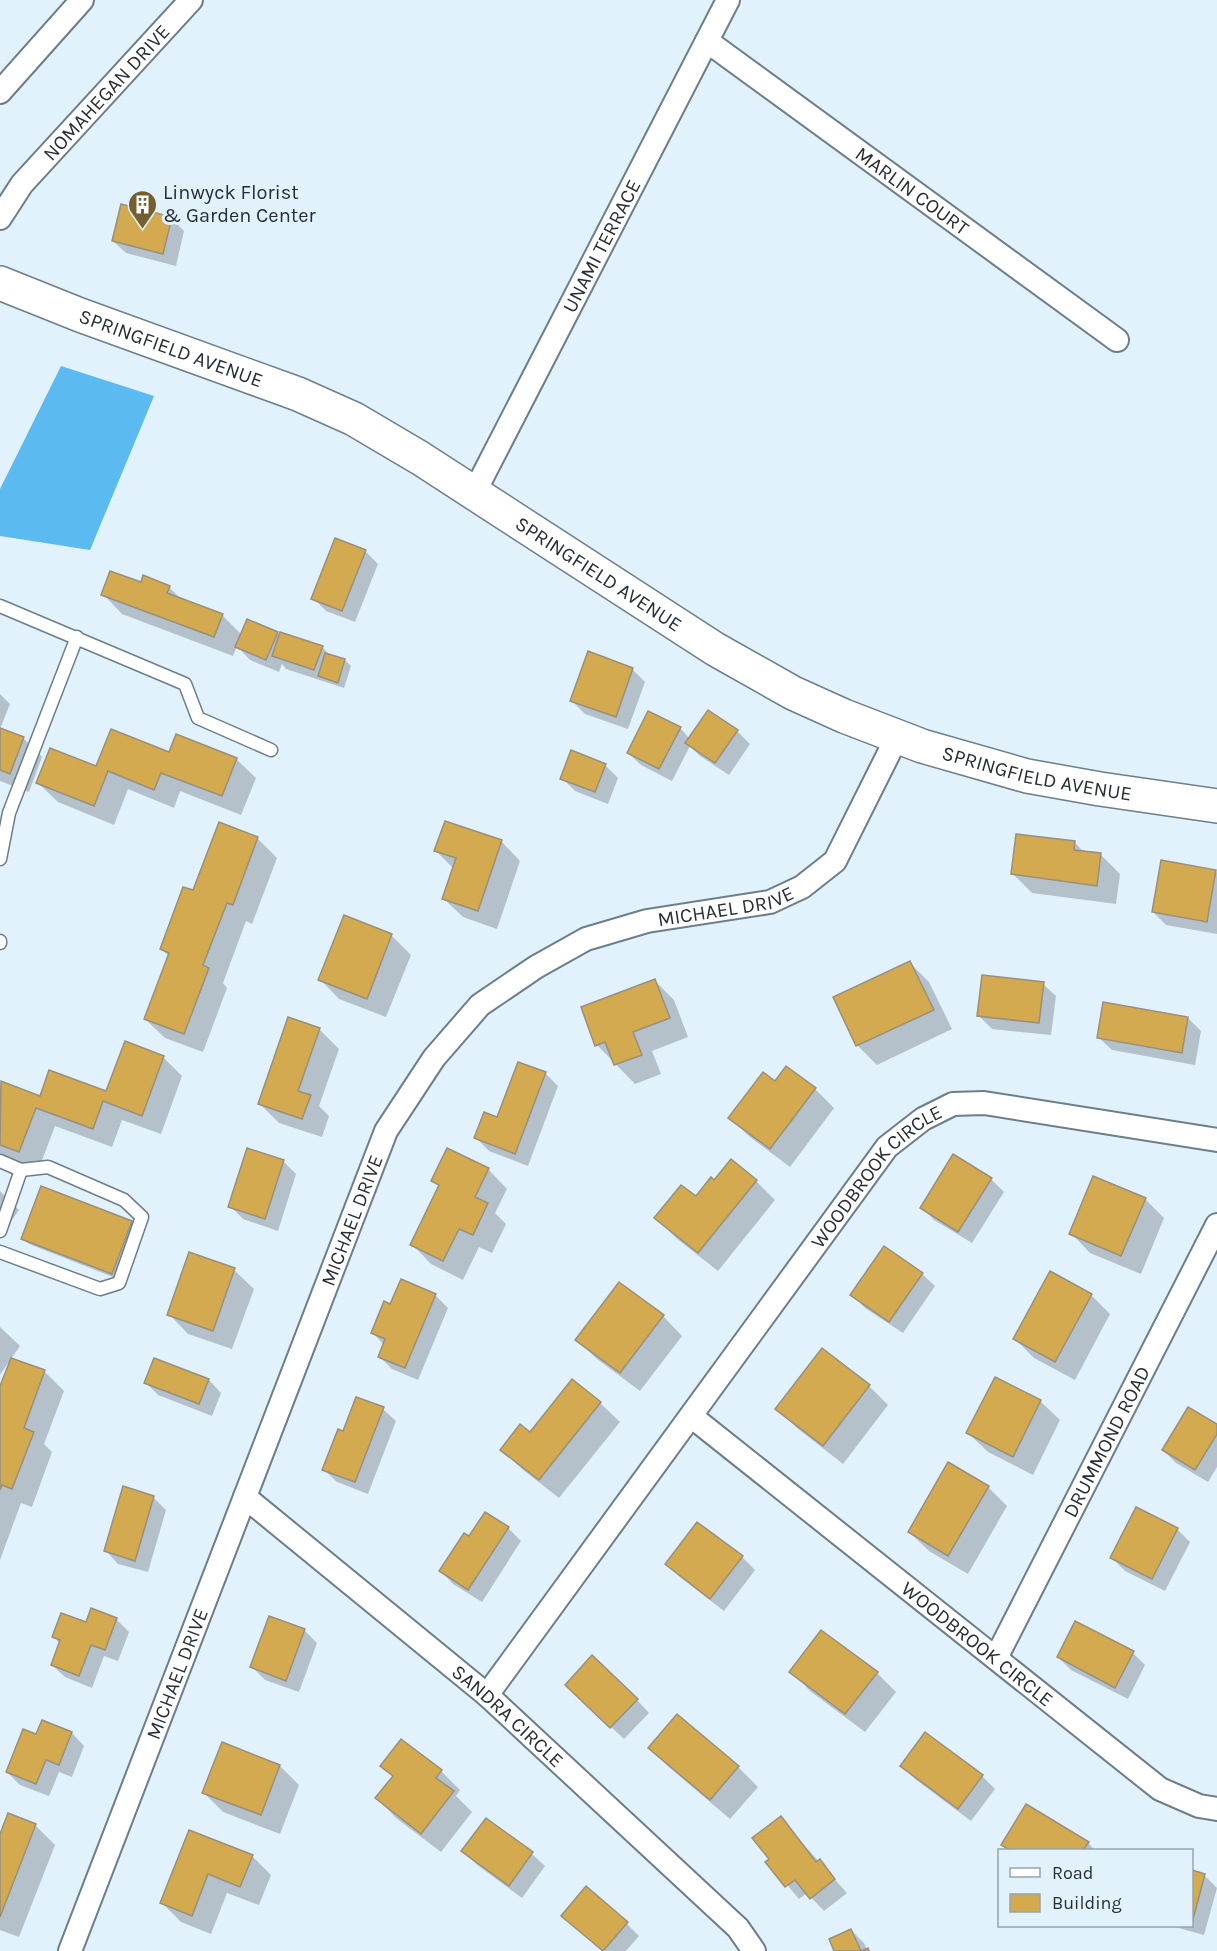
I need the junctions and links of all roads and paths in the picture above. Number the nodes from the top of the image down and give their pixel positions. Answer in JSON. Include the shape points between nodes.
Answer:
{"nodes":[{"id":1,"x":82,"y":0,"type":"edge"},
{"id":2,"x":191,"y":0,"type":"edge"},
{"id":3,"x":728,"y":0,"type":"edge"},
{"id":4,"x":707,"y":41,"type":"junction"},
{"id":5,"x":0,"y":92,"type":"edge"},
{"id":6,"x":22,"y":184,"type":"junction"},
{"id":7,"x":0,"y":190,"type":"edge"},
{"id":8,"x":0,"y":218,"type":"edge"},
{"id":9,"x":2,"y":278,"type":"edge"},
{"id":10,"x":1118,"y":340,"type":"dead end"},
{"id":11,"x":474,"y":493,"type":"junction"},
{"id":12,"x":0,"y":606,"type":"edge"},
{"id":13,"x":77,"y":637,"type":"junction"},
{"id":14,"x":897,"y":737,"type":"junction"},
{"id":15,"x":271,"y":750,"type":"dead end"},
{"id":16,"x":1217,"y":806,"type":"edge"},
{"id":17,"x":0,"y":859,"type":"edge"},
{"id":18,"x":1217,"y":1140,"type":"edge"},
{"id":19,"x":0,"y":1161,"type":"edge"},
{"id":20,"x":21,"y":1170,"type":"junction"},
{"id":21,"x":1217,"y":1226,"type":"edge"},
{"id":22,"x":0,"y":1231,"type":"edge"},
{"id":23,"x":0,"y":1252,"type":"edge"},
{"id":24,"x":691,"y":1416,"type":"junction"},
{"id":25,"x":245,"y":1497,"type":"junction"},
{"id":26,"x":996,"y":1658,"type":"junction"},
{"id":27,"x":487,"y":1695,"type":"junction"},
{"id":28,"x":1217,"y":1809,"type":"edge"},
{"id":29,"x":70,"y":1951,"type":"edge"},
{"id":30,"x":754,"y":1951,"type":"edge"}],
"edges":[{"from":1,"to":5,"type":"street"},
{"from":2,"to":6,"type":"street","name":"NOMAHEGAN DRIVE"},
{"from":3,"to":4,"type":"street","name":"UNAMI TERRACE"},
{"from":4,"to":10,"type":"street","name":"MARLIN COURT"},
{"from":4,"to":11,"type":"street","name":"UNAMI TERRACE"},
{"from":6,"to":7,"type":"street"},
{"from":6,"to":8,"type":"street","name":"NOMAHEGAN DRIVE"},
{"from":9,"to":11,"type":"main road","name":"SPRINGFIELD AVENUE","via":[[80,315],[298,394],[354,419]]},
{"from":11,"to":14,"type":"main road","name":"SPRINGFIELD AVENUE","via":[[715,649],[793,693]]},
{"from":12,"to":13,"type":"lane"},
{"from":13,"to":15,"type":"lane","via":[[184,684],[198,718]]},
{"from":13,"to":17,"type":"lane","via":[[9,813]]},
{"from":14,"to":16,"type":"main road","name":"SPRINGFIELD AVENUE","via":[[1028,776]]},
{"from":14,"to":25,"type":"street","name":"MICHAEL DRIVE","via":[[835,861],[802,887],[770,902],[647,921],[586,939],[480,1005],[434,1058],[386,1131]]},
{"from":18,"to":24,"type":"street","name":"WOODBROOK CIRCLE","via":[[984,1104],[953,1104],[924,1119],[888,1147]]},
{"from":19,"to":20,"type":"lane"},
{"from":20,"to":22,"type":"lane"},
{"from":20,"to":23,"type":"lane","via":[[48,1167],[124,1200],[142,1217],[119,1283],[100,1289]]},
{"from":21,"to":26,"type":"street","name":"DRUMMOND ROAD"},
{"from":24,"to":26,"type":"street","name":"WOODBROOK CIRCLE"},
{"from":24,"to":27,"type":"street","name":"WOODBROOK CIRCLE"},
{"from":25,"to":27,"type":"street","name":"SANDRA CIRCLE"},
{"from":25,"to":29,"type":"street","name":"MICHAEL DRIVE"},
{"from":26,"to":28,"type":"street","name":"WOODBROOK CIRCLE","via":[[1160,1789],[1199,1806]]},
{"from":27,"to":30,"type":"street","name":"SANDRA CIRCLE","via":[[738,1928]]}]}
